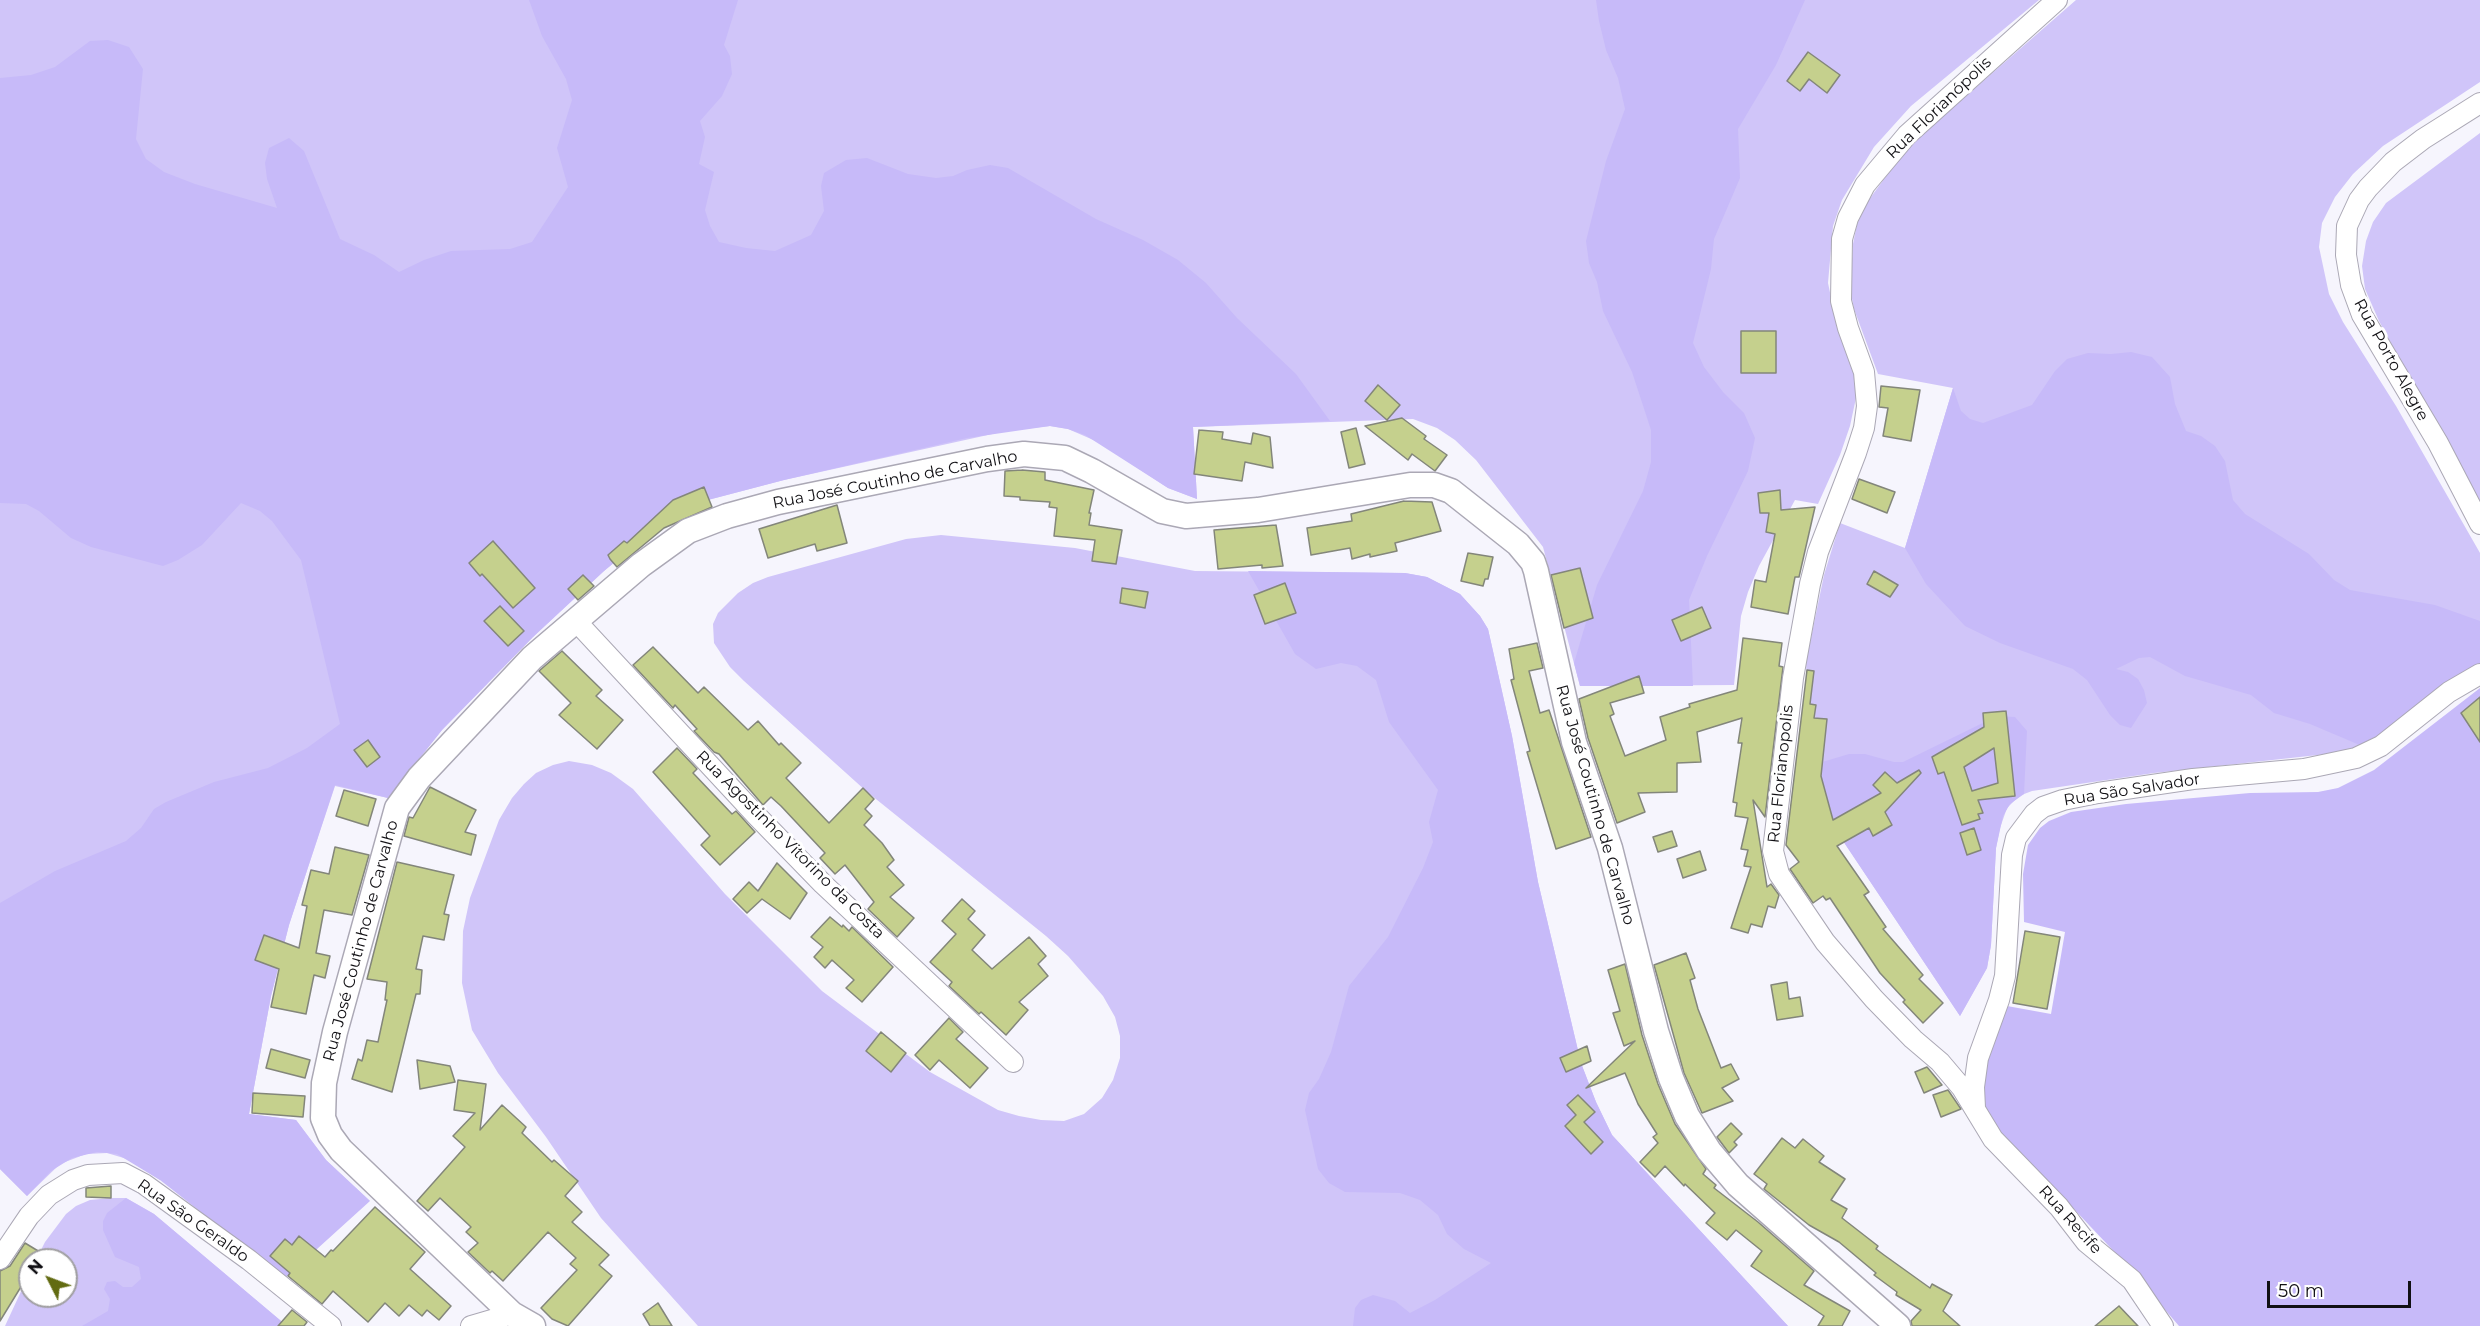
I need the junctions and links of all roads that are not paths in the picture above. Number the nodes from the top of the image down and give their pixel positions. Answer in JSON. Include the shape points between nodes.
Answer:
{"nodes":[{"id":1,"x":2057,"y":0,"type":"edge"},
{"id":2,"x":2480,"y":103,"type":"edge"},
{"id":3,"x":1864,"y":372,"type":"joint"},
{"id":4,"x":2480,"y":524,"type":"edge"},
{"id":5,"x":575,"y":620,"type":"junction"},
{"id":6,"x":2480,"y":674,"type":"edge"},
{"id":7,"x":1014,"y":1062,"type":"dead end"},
{"id":8,"x":1977,"y":1113,"type":"junction"},
{"id":9,"x":0,"y":1259,"type":"edge"},
{"id":10,"x":512,"y":1314,"type":"junction"},
{"id":11,"x":331,"y":1326,"type":"edge"},
{"id":12,"x":471,"y":1326,"type":"edge"},
{"id":13,"x":533,"y":1326,"type":"edge"},
{"id":14,"x":1898,"y":1326,"type":"edge"},
{"id":15,"x":2163,"y":1326,"type":"edge"}],
"edges":[{"from":1,"to":3,"type":"street","name":"Rua Florianópolis","via":[[1907,135],[1874,173],[1852,207],[1842,239],[1842,302]]},
{"from":2,"to":4,"type":"street","name":"Rua Porto Alegre","via":[[2423,139],[2368,188],[2347,226],[2346,255],[2362,315],[2438,443]]},
{"from":3,"to":8,"type":"street","name":"Rua Florianopolis","via":[[1864,428],[1814,564],[1797,652],[1773,858],[1787,888],[1824,942],[1913,1040],[1940,1062]]},
{"from":5,"to":7,"type":"street","name":"Rua Agostinho Vitorino da Costa","via":[[823,884]]},
{"from":5,"to":10,"type":"street","name":"Rua José Coutinho de Carvalho","via":[[469,723],[397,808],[324,1083],[323,1118],[334,1142]]},
{"from":5,"to":14,"type":"street","name":"Rua José Coutinho de Carvalho","via":[[660,549],[703,525],[778,502],[1007,456],[1038,454],[1065,458],[1162,511],[1186,516],[1258,510],[1410,485],[1434,485],[1451,491],[1509,536],[1533,562],[1575,742],[1610,848],[1656,1031],[1687,1116],[1709,1151],[1738,1185]]},
{"from":6,"to":8,"type":"street","name":"Rua São Salvador","via":[[2449,692],[2381,746],[2356,758],[2304,769],[2193,779],[2088,795],[2043,807],[2034,814],[2016,838],[2012,855],[2005,976],[1975,1072]]},
{"from":8,"to":15,"type":"street","name":"Rua Recife","via":[[1993,1139],[2059,1207],[2086,1242],[2132,1280]]},
{"from":9,"to":11,"type":"street","name":"Rua São Geraldo","via":[[29,1216],[49,1195],[88,1175],[123,1173],[249,1260]]},
{"from":10,"to":12,"type":"street"},
{"from":10,"to":13,"type":"street","name":"Rua José Coutinho de Carvalho"}]}
